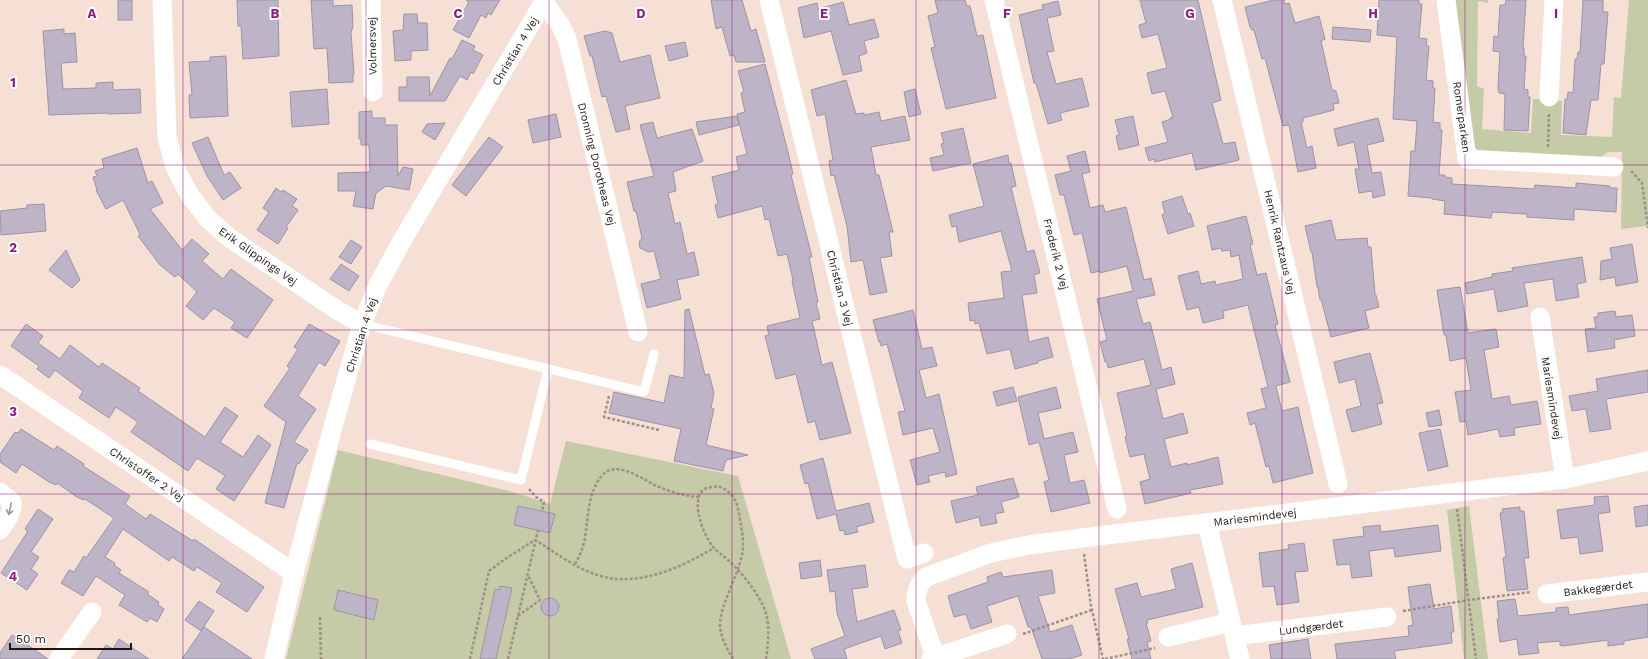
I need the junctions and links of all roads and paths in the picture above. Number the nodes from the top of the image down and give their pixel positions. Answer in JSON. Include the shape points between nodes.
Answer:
{"nodes":[{"id":1,"x":162,"y":0,"type":"edge"},
{"id":2,"x":371,"y":0,"type":"edge"},
{"id":3,"x":769,"y":0,"type":"edge"},
{"id":4,"x":994,"y":0,"type":"edge"},
{"id":5,"x":1222,"y":0,"type":"edge"},
{"id":6,"x":1446,"y":0,"type":"edge"},
{"id":7,"x":1554,"y":0,"type":"edge"},
{"id":8,"x":544,"y":1,"type":"edge"},
{"id":9,"x":373,"y":92,"type":"dead end"},
{"id":10,"x":1549,"y":97,"type":"joint"},
{"id":11,"x":1548,"y":164,"type":"junction"},
{"id":12,"x":1614,"y":167,"type":"joint"},
{"id":13,"x":1648,"y":228,"type":"edge"},
{"id":14,"x":1540,"y":317,"type":"dead end"},
{"id":15,"x":362,"y":324,"type":"junction"},
{"id":16,"x":638,"y":332,"type":"dead end"},
{"id":17,"x":654,"y":354,"type":"dead end"},
{"id":18,"x":548,"y":369,"type":"junction"},
{"id":19,"x":0,"y":375,"type":"edge"},
{"id":20,"x":611,"y":384,"type":"junction"},
{"id":21,"x":659,"y":430,"type":"dead end"},
{"id":22,"x":370,"y":444,"type":"dead end"},
{"id":23,"x":1648,"y":462,"type":"edge"},
{"id":24,"x":1565,"y":479,"type":"junction"},
{"id":25,"x":521,"y":480,"type":"junction"},
{"id":26,"x":1338,"y":484,"type":"dead end"},
{"id":27,"x":0,"y":492,"type":"edge"},
{"id":28,"x":1454,"y":493,"type":"junction"},
{"id":29,"x":699,"y":497,"type":"junction"},
{"id":30,"x":1117,"y":509,"type":"dead end"},
{"id":31,"x":542,"y":511,"type":"dead end"},
{"id":32,"x":1207,"y":523,"type":"junction"},
{"id":33,"x":0,"y":530,"type":"edge"},
{"id":34,"x":538,"y":530,"type":"dead end"},
{"id":35,"x":1082,"y":538,"type":"junction"},
{"id":36,"x":535,"y":540,"type":"junction"},
{"id":37,"x":714,"y":548,"type":"junction"},
{"id":38,"x":924,"y":553,"type":"dead end"},
{"id":39,"x":575,"y":564,"type":"junction"},
{"id":40,"x":738,"y":571,"type":"junction"},
{"id":41,"x":294,"y":573,"type":"junction"},
{"id":42,"x":528,"y":574,"type":"junction"},
{"id":43,"x":1648,"y":582,"type":"edge"},
{"id":44,"x":1547,"y":594,"type":"joint"},
{"id":45,"x":1469,"y":600,"type":"junction"},
{"id":46,"x":1092,"y":610,"type":"junction"},
{"id":47,"x":92,"y":612,"type":"dead end"},
{"id":48,"x":320,"y":617,"type":"dead end"},
{"id":49,"x":518,"y":617,"type":"junction"},
{"id":50,"x":1387,"y":617,"type":"joint"},
{"id":51,"x":1233,"y":629,"type":"junction"},
{"id":52,"x":1006,"y":634,"type":"joint"},
{"id":53,"x":1168,"y":637,"type":"joint"},
{"id":54,"x":934,"y":658,"type":"edge"},
{"id":55,"x":59,"y":659,"type":"edge"},
{"id":56,"x":274,"y":659,"type":"edge"},
{"id":57,"x":321,"y":659,"type":"edge"},
{"id":58,"x":470,"y":659,"type":"edge"},
{"id":59,"x":508,"y":659,"type":"edge"},
{"id":60,"x":733,"y":659,"type":"edge"},
{"id":61,"x":766,"y":659,"type":"edge"},
{"id":62,"x":1104,"y":659,"type":"edge"},
{"id":63,"x":1240,"y":659,"type":"edge"},
{"id":64,"x":1476,"y":659,"type":"edge"}],
"edges":[{"from":1,"to":15,"type":"street","name":"Erik Glippings Vej","via":[[167,137],[175,167],[189,194],[208,219],[231,239]]},
{"from":2,"to":9,"type":"street","name":"Volmersvej"},
{"from":3,"to":38,"type":"street","name":"Christian 3 Vej","via":[[907,559]]},
{"from":4,"to":30,"type":"street","name":"Frederik 2 Vej"},
{"from":5,"to":26,"type":"street","name":"Henrik Rantzaus Vej"},
{"from":6,"to":11,"type":"street","name":"Romerparken","via":[[1468,159]]},
{"from":7,"to":10,"type":"street"},
{"from":8,"to":15,"type":"street","name":"Christian 4 Vej","via":[[403,239],[378,285]]},
{"from":8,"to":16,"type":"street","name":"Dronning Dorotheas Vej","via":[[567,40]]},
{"from":10,"to":11,"type":"path"},
{"from":11,"to":12,"type":"street","name":"Romerparken"},
{"from":12,"to":13,"type":"path","via":[[1629,170],[1642,183]]},
{"from":14,"to":24,"type":"street","name":"Mariesmindevej"},
{"from":15,"to":18,"type":"lane"},
{"from":15,"to":41,"type":"street","name":"Christian 4 Vej"},
{"from":17,"to":20,"type":"lane","via":[[644,392]]},
{"from":18,"to":20,"type":"lane"},
{"from":18,"to":25,"type":"lane"},
{"from":19,"to":41,"type":"street","name":"Christoffer 2 Vej"},
{"from":20,"to":21,"type":"path","via":[[604,417]]},
{"from":22,"to":25,"type":"lane"},
{"from":23,"to":24,"type":"street","name":"Mariesmindevej"},
{"from":24,"to":28,"type":"street","name":"Mariesmindevej"},
{"from":25,"to":31,"type":"path","via":[[544,502]]},
{"from":27,"to":33,"type":"street","one_way":true,"via":[[12,502],[10,514]]},
{"from":28,"to":32,"type":"street","name":"Mariesmindevej"},
{"from":28,"to":45,"type":"path"},
{"from":29,"to":37,"type":"path","via":[[699,516],[704,533]]},
{"from":29,"to":39,"type":"path","via":[[674,493],[625,471],[606,472],[592,495],[585,539]]},
{"from":29,"to":40,"type":"path","via":[[706,488],[718,486],[730,493],[737,502],[744,544]]},
{"from":32,"to":35,"type":"street","name":"Mariesmindevej"},
{"from":32,"to":51,"type":"street"},
{"from":34,"to":36,"type":"path"},
{"from":35,"to":46,"type":"path"},
{"from":35,"to":54,"type":"street","name":"Mariesmindevej","via":[[991,553],[926,577],[916,592],[916,601]]},
{"from":36,"to":39,"type":"path"},
{"from":36,"to":42,"type":"path"},
{"from":36,"to":58,"type":"path","via":[[489,571]]},
{"from":37,"to":39,"type":"path","via":[[687,564],[648,576],[626,578],[596,575]]},
{"from":37,"to":40,"type":"path"},
{"from":40,"to":60,"type":"path","via":[[726,596],[720,624],[725,645]]},
{"from":40,"to":61,"type":"path","via":[[766,613]]},
{"from":41,"to":56,"type":"street","name":"Christian 4 Vej"},
{"from":42,"to":49,"type":"path"},
{"from":42,"to":49,"type":"path","via":[[542,601]]},
{"from":43,"to":44,"type":"street","name":"Bakkegærdet"},
{"from":44,"to":45,"type":"path","via":[[1543,590]]},
{"from":45,"to":50,"type":"path","via":[[1390,613]]},
{"from":45,"to":64,"type":"path"},
{"from":46,"to":52,"type":"path","via":[[1010,638]]},
{"from":46,"to":62,"type":"path"},
{"from":47,"to":55,"type":"street"},
{"from":48,"to":57,"type":"path"},
{"from":49,"to":59,"type":"path"},
{"from":50,"to":51,"type":"street","name":"Lundgærdet"},
{"from":51,"to":53,"type":"street","name":"Lundgærdet"},
{"from":51,"to":63,"type":"street"},
{"from":52,"to":54,"type":"street"},
{"from":53,"to":62,"type":"path","via":[[1165,646]]}]}
